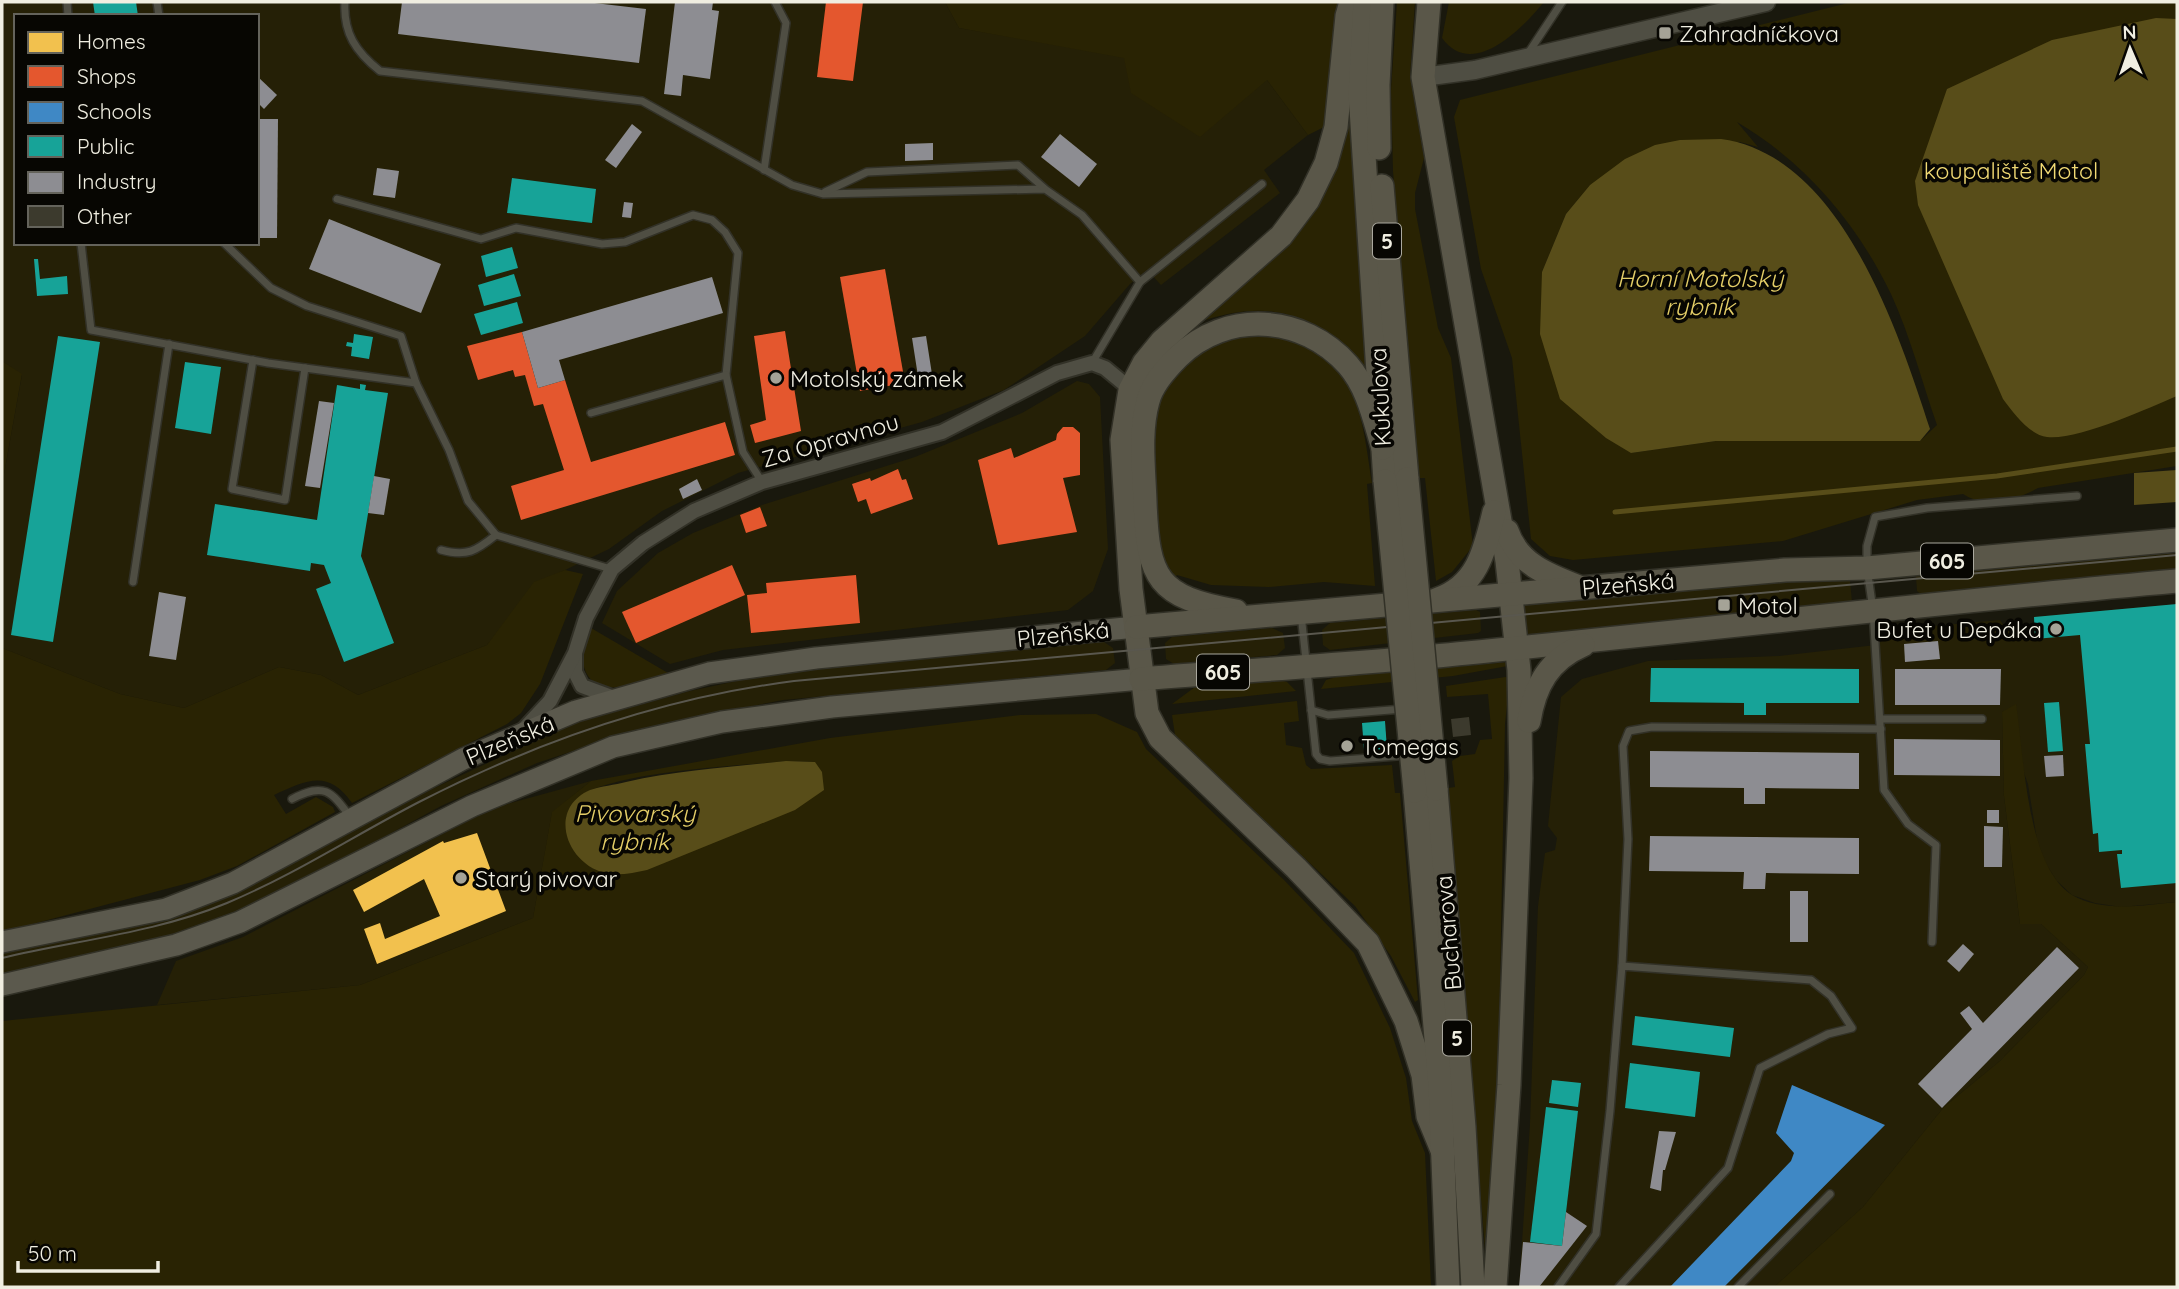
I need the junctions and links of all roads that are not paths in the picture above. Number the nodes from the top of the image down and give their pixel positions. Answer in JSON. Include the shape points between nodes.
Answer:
{"nodes":[{"id":1,"x":345,"y":2,"type":"edge"},
{"id":2,"x":775,"y":2,"type":"edge"},
{"id":3,"x":1351,"y":2,"type":"edge"},
{"id":4,"x":1365,"y":2,"type":"edge"},
{"id":5,"x":1382,"y":2,"type":"edge"},
{"id":6,"x":1429,"y":2,"type":"edge"},
{"id":7,"x":1562,"y":2,"type":"edge"},
{"id":8,"x":1766,"y":2,"type":"edge"},
{"id":9,"x":1527,"y":55,"type":"junction"},
{"id":10,"x":1423,"y":77,"type":"junction"},
{"id":11,"x":764,"y":170,"type":"junction"},
{"id":12,"x":1262,"y":184,"type":"dead end"},
{"id":13,"x":1045,"y":189,"type":"junction"},
{"id":14,"x":823,"y":194,"type":"junction"},
{"id":15,"x":337,"y":199,"type":"dead end"},
{"id":16,"x":81,"y":245,"type":"edge"},
{"id":17,"x":226,"y":245,"type":"edge"},
{"id":18,"x":1140,"y":282,"type":"junction"},
{"id":19,"x":169,"y":344,"type":"junction"},
{"id":20,"x":253,"y":360,"type":"junction"},
{"id":21,"x":1092,"y":363,"type":"junction"},
{"id":22,"x":304,"y":368,"type":"junction"},
{"id":23,"x":726,"y":375,"type":"junction"},
{"id":24,"x":416,"y":383,"type":"junction"},
{"id":25,"x":1139,"y":395,"type":"junction"},
{"id":26,"x":591,"y":413,"type":"dead end"},
{"id":27,"x":1383,"y":448,"type":"junction"},
{"id":28,"x":1396,"y":480,"type":"junction"},
{"id":29,"x":762,"y":482,"type":"junction"},
{"id":30,"x":2077,"y":496,"type":"dead end"},
{"id":31,"x":1497,"y":502,"type":"junction"},
{"id":32,"x":496,"y":535,"type":"junction"},
{"id":33,"x":2177,"y":540,"type":"edge"},
{"id":34,"x":442,"y":550,"type":"dead end"},
{"id":35,"x":1867,"y":568,"type":"junction"},
{"id":36,"x":612,"y":569,"type":"junction"},
{"id":37,"x":2177,"y":581,"type":"edge"},
{"id":38,"x":133,"y":582,"type":"dead end"},
{"id":39,"x":1583,"y":589,"type":"junction"},
{"id":40,"x":1510,"y":594,"type":"junction"},
{"id":41,"x":1425,"y":603,"type":"junction"},
{"id":42,"x":1874,"y":610,"type":"junction"},
{"id":43,"x":1300,"y":613,"type":"junction"},
{"id":44,"x":1263,"y":616,"type":"junction"},
{"id":45,"x":1136,"y":627,"type":"junction"},
{"id":46,"x":1595,"y":640,"type":"junction"},
{"id":47,"x":1516,"y":648,"type":"junction"},
{"id":48,"x":575,"y":653,"type":"junction"},
{"id":49,"x":1305,"y":665,"type":"junction"},
{"id":50,"x":1141,"y":679,"type":"junction"},
{"id":51,"x":617,"y":699,"type":"junction"},
{"id":52,"x":1311,"y":710,"type":"junction"},
{"id":53,"x":1420,"y":719,"type":"dead end"},
{"id":54,"x":1880,"y":719,"type":"junction"},
{"id":55,"x":1982,"y":719,"type":"dead end"},
{"id":56,"x":1881,"y":729,"type":"junction"},
{"id":57,"x":519,"y":735,"type":"junction"},
{"id":58,"x":1422,"y":754,"type":"dead end"},
{"id":59,"x":1521,"y":778,"type":"junction"},
{"id":60,"x":1425,"y":790,"type":"junction"},
{"id":61,"x":292,"y":799,"type":"dead end"},
{"id":62,"x":351,"y":818,"type":"junction"},
{"id":63,"x":2,"y":942,"type":"edge"},
{"id":64,"x":1932,"y":943,"type":"dead end"},
{"id":65,"x":1622,"y":966,"type":"junction"},
{"id":66,"x":2,"y":985,"type":"edge"},
{"id":67,"x":1442,"y":1150,"type":"junction"},
{"id":68,"x":1830,"y":1194,"type":"dead end"},
{"id":69,"x":1448,"y":1287,"type":"edge"},
{"id":70,"x":1473,"y":1287,"type":"edge"},
{"id":71,"x":1496,"y":1287,"type":"edge"},
{"id":72,"x":1558,"y":1287,"type":"edge"},
{"id":73,"x":1619,"y":1287,"type":"edge"},
{"id":74,"x":1738,"y":1287,"type":"edge"}],
"edges":[{"from":1,"to":11,"type":"lane","via":[[345,27],[352,42],[380,71],[642,101]]},
{"from":2,"to":11,"type":"lane","via":[[786,23]]},
{"from":3,"to":25,"type":"main road","via":[[1336,127],[1326,163],[1308,200],[1281,236],[1162,341],[1144,363]]},
{"from":4,"to":27,"type":"main road","name":"Kukulova","number":"5","via":[[1360,93]]},
{"from":5,"to":28,"type":"main road","name":"Kukulova","number":"5","via":[[1378,133]]},
{"from":6,"to":10,"type":"main road"},
{"from":7,"to":9,"type":"lane"},
{"from":8,"to":9,"type":"street"},
{"from":9,"to":10,"type":"street","via":[[1475,70]]},
{"from":10,"to":31,"type":"main road"},
{"from":11,"to":14,"type":"lane"},
{"from":12,"to":18,"type":"lane"},
{"from":13,"to":14,"type":"lane"},
{"from":13,"to":14,"type":"lane","via":[[1018,165],[867,172]]},
{"from":13,"to":18,"type":"lane","via":[[1082,215]]},
{"from":15,"to":23,"type":"lane","via":[[481,239],[516,228],[601,244],[625,242],[693,215],[712,220],[726,232],[738,253]]},
{"from":16,"to":19,"type":"lane","via":[[92,330]]},
{"from":17,"to":24,"type":"lane","via":[[271,288],[307,306],[401,335]]},
{"from":18,"to":21,"type":"lane"},
{"from":19,"to":20,"type":"lane"},
{"from":19,"to":38,"type":"lane"},
{"from":20,"to":22,"type":"lane"},
{"from":20,"to":22,"type":"lane","via":[[232,489],[285,500]]},
{"from":21,"to":25,"type":"street"},
{"from":21,"to":29,"type":"street","name":"Za Opravnou","via":[[1057,373],[942,432]]},
{"from":22,"to":24,"type":"lane"},
{"from":23,"to":26,"type":"lane"},
{"from":23,"to":29,"type":"lane","via":[[743,452]]},
{"from":24,"to":32,"type":"lane","via":[[468,502]]},
{"from":25,"to":27,"type":"main road","via":[[1202,337],[1247,324],[1287,327],[1331,350],[1360,380]]},
{"from":25,"to":44,"type":"main road","via":[[1148,550],[1155,571],[1165,585],[1188,600]]},
{"from":25,"to":45,"type":"main road","via":[[1122,440]]},
{"from":27,"to":28,"type":"main road","name":"Kukulova","number":"5"},
{"from":28,"to":60,"type":"main road","name":"Kukulova","number":"5","bridge":true},
{"from":29,"to":36,"type":"street","name":"Za Opravnou","via":[[694,511]]},
{"from":30,"to":35,"type":"lane","via":[[1927,508],[1875,517]]},
{"from":31,"to":39,"type":"main road","via":[[1518,553],[1535,567]]},
{"from":31,"to":40,"type":"main road"},
{"from":31,"to":41,"type":"main road","via":[[1483,557],[1475,570],[1453,592]]},
{"from":32,"to":34,"type":"lane","via":[[462,556]]},
{"from":32,"to":36,"type":"lane"},
{"from":33,"to":35,"type":"main road","name":"Plzeňská","number":"605"},
{"from":35,"to":39,"type":"main road","name":"Plzeňská","number":"605","via":[[1785,570]]},
{"from":35,"to":42,"type":"lane"},
{"from":36,"to":48,"type":"street","name":"Za Opravnou","via":[[586,618]]},
{"from":37,"to":42,"type":"main road","name":"Plzeňská","number":"605"},
{"from":39,"to":40,"type":"main road","name":"Plzeňská","number":"605"},
{"from":40,"to":41,"type":"main road","name":"Plzeňská","number":"605"},
{"from":40,"to":47,"type":"main road"},
{"from":41,"to":43,"type":"main road","name":"Plzeňská","number":"605"},
{"from":42,"to":46,"type":"main road","name":"Plzeňská","number":"605"},
{"from":42,"to":54,"type":"lane"},
{"from":43,"to":44,"type":"main road","name":"Plzeňská","number":"605"},
{"from":43,"to":49,"type":"lane"},
{"from":44,"to":45,"type":"main road","name":"Plzeňská","number":"605"},
{"from":45,"to":50,"type":"main road"},
{"from":45,"to":51,"type":"main road","name":"Plzeňská","number":"605","via":[[816,657],[709,673]]},
{"from":46,"to":47,"type":"main road","name":"Plzeňská","number":"605"},
{"from":46,"to":59,"type":"main road","via":[[1564,655],[1541,679],[1531,710]]},
{"from":47,"to":49,"type":"main road","name":"Plzeňská","number":"605"},
{"from":47,"to":59,"type":"main road"},
{"from":48,"to":51,"type":"street","via":[[575,672],[582,686]]},
{"from":48,"to":57,"type":"street","name":"Za Opravnou","via":[[550,701]]},
{"from":49,"to":50,"type":"main road","name":"Plzeňská","number":"605"},
{"from":49,"to":52,"type":"lane"},
{"from":50,"to":66,"type":"main road","name":"Plzeňská","number":"605","via":[[832,707],[722,722],[613,747],[472,806],[315,889],[240,922],[176,946]]},
{"from":50,"to":67,"type":"main road","via":[[1147,713],[1160,738],[1368,943],[1406,1021],[1423,1074],[1428,1116]]},
{"from":51,"to":57,"type":"main road","name":"Plzeňská","number":"605"},
{"from":52,"to":53,"type":"lane","via":[[1328,715],[1419,707]]},
{"from":52,"to":58,"type":"lane","via":[[1320,758]]},
{"from":54,"to":55,"type":"lane"},
{"from":54,"to":56,"type":"lane"},
{"from":56,"to":64,"type":"lane","via":[[1884,790],[1908,824],[1936,845]]},
{"from":56,"to":65,"type":"lane","via":[[1652,727],[1629,731],[1623,746],[1628,839]]},
{"from":57,"to":62,"type":"main road","name":"Plzeňská","number":"605"},
{"from":59,"to":71,"type":"main road"},
{"from":60,"to":67,"type":"main road","name":"Bucharova","number":"5"},
{"from":60,"to":70,"type":"main road","name":"Bucharova","number":"5","via":[[1464,1127]]},
{"from":61,"to":62,"type":"lane","via":[[322,790],[333,794]]},
{"from":62,"to":63,"type":"main road","name":"Plzeňská","number":"605","via":[[233,883],[166,909]]},
{"from":65,"to":72,"type":"lane","via":[[1596,1234]]},
{"from":65,"to":73,"type":"lane","via":[[1811,980],[1831,996],[1852,1028],[1828,1034],[1760,1068],[1728,1168]]},
{"from":67,"to":69,"type":"main road","name":"Bucharova","number":"5"},
{"from":68,"to":74,"type":"lane"}]}
